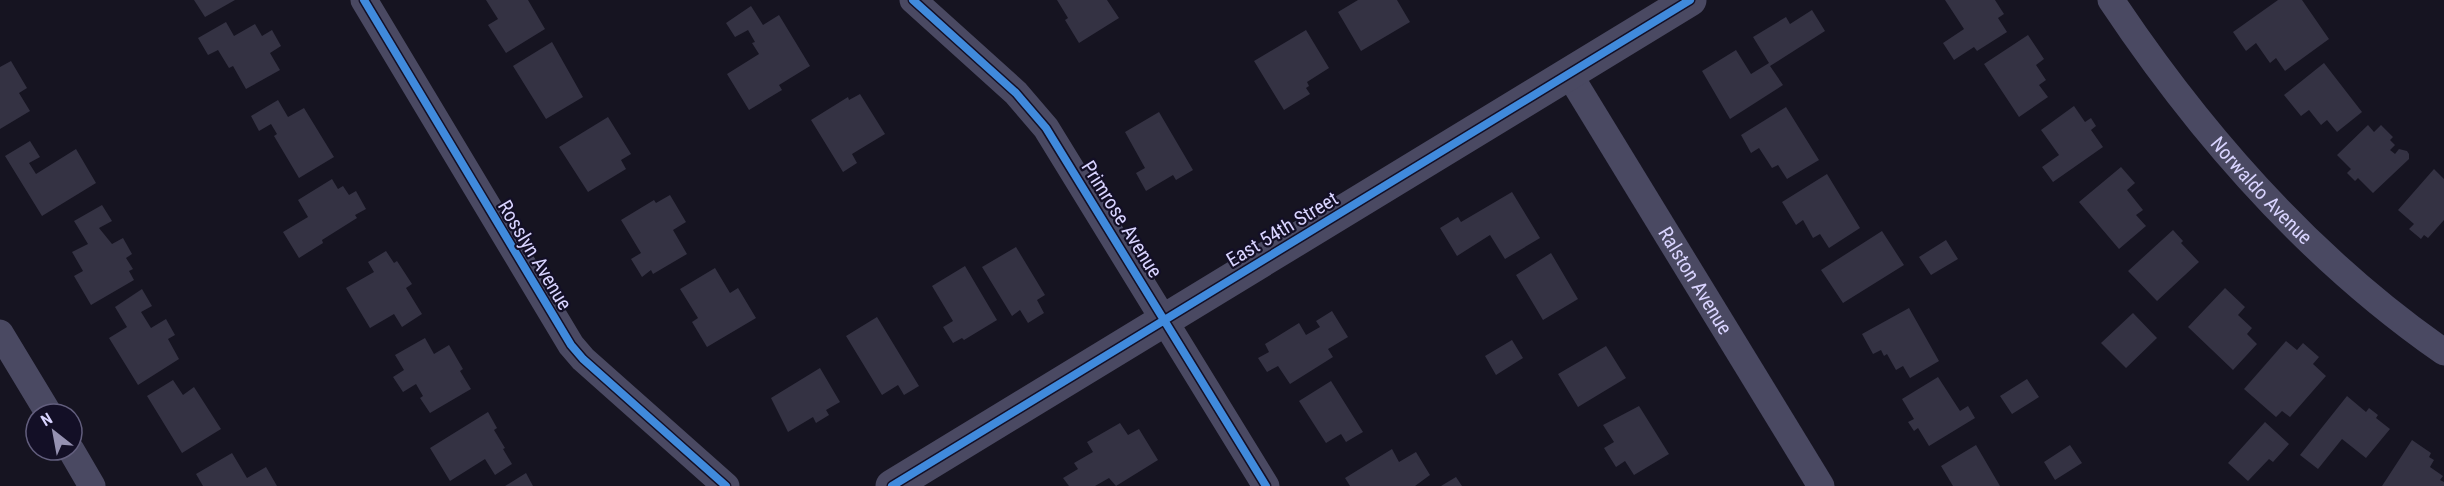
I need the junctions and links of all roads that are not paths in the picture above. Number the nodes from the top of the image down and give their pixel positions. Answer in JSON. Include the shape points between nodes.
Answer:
{"nodes":[{"id":1,"x":364,"y":0,"type":"edge"},
{"id":2,"x":913,"y":0,"type":"edge"},
{"id":3,"x":1690,"y":0,"type":"edge"},
{"id":4,"x":2111,"y":0,"type":"edge"},
{"id":5,"x":1569,"y":74,"type":"junction"},
{"id":6,"x":1165,"y":320,"type":"junction"},
{"id":7,"x":0,"y":333,"type":"edge"},
{"id":8,"x":2444,"y":352,"type":"edge"},
{"id":9,"x":42,"y":402,"type":"edge"},
{"id":10,"x":77,"y":462,"type":"edge"},
{"id":11,"x":92,"y":486,"type":"edge"},
{"id":12,"x":726,"y":486,"type":"edge"},
{"id":13,"x":892,"y":486,"type":"edge"},
{"id":14,"x":1266,"y":486,"type":"edge"},
{"id":15,"x":1821,"y":486,"type":"edge"}],
"edges":[{"from":1,"to":12,"type":"street","name":"Rosslyn Avenue","via":[[571,345]]},
{"from":2,"to":6,"type":"street","name":"Primrose Avenue","via":[[1037,116]]},
{"from":3,"to":5,"type":"street","name":"East 54th Street"},
{"from":4,"to":8,"type":"street","name":"Norwaldo Avenue","via":[[2171,87],[2263,195],[2353,280]]},
{"from":5,"to":6,"type":"street","name":"East 54th Street"},
{"from":5,"to":15,"type":"street","name":"Ralston Avenue"},
{"from":6,"to":13,"type":"street","name":"East 54th Street"},
{"from":6,"to":14,"type":"street","name":"Primrose Avenue"},
{"from":7,"to":9,"type":"street"},
{"from":10,"to":11,"type":"street"}]}
